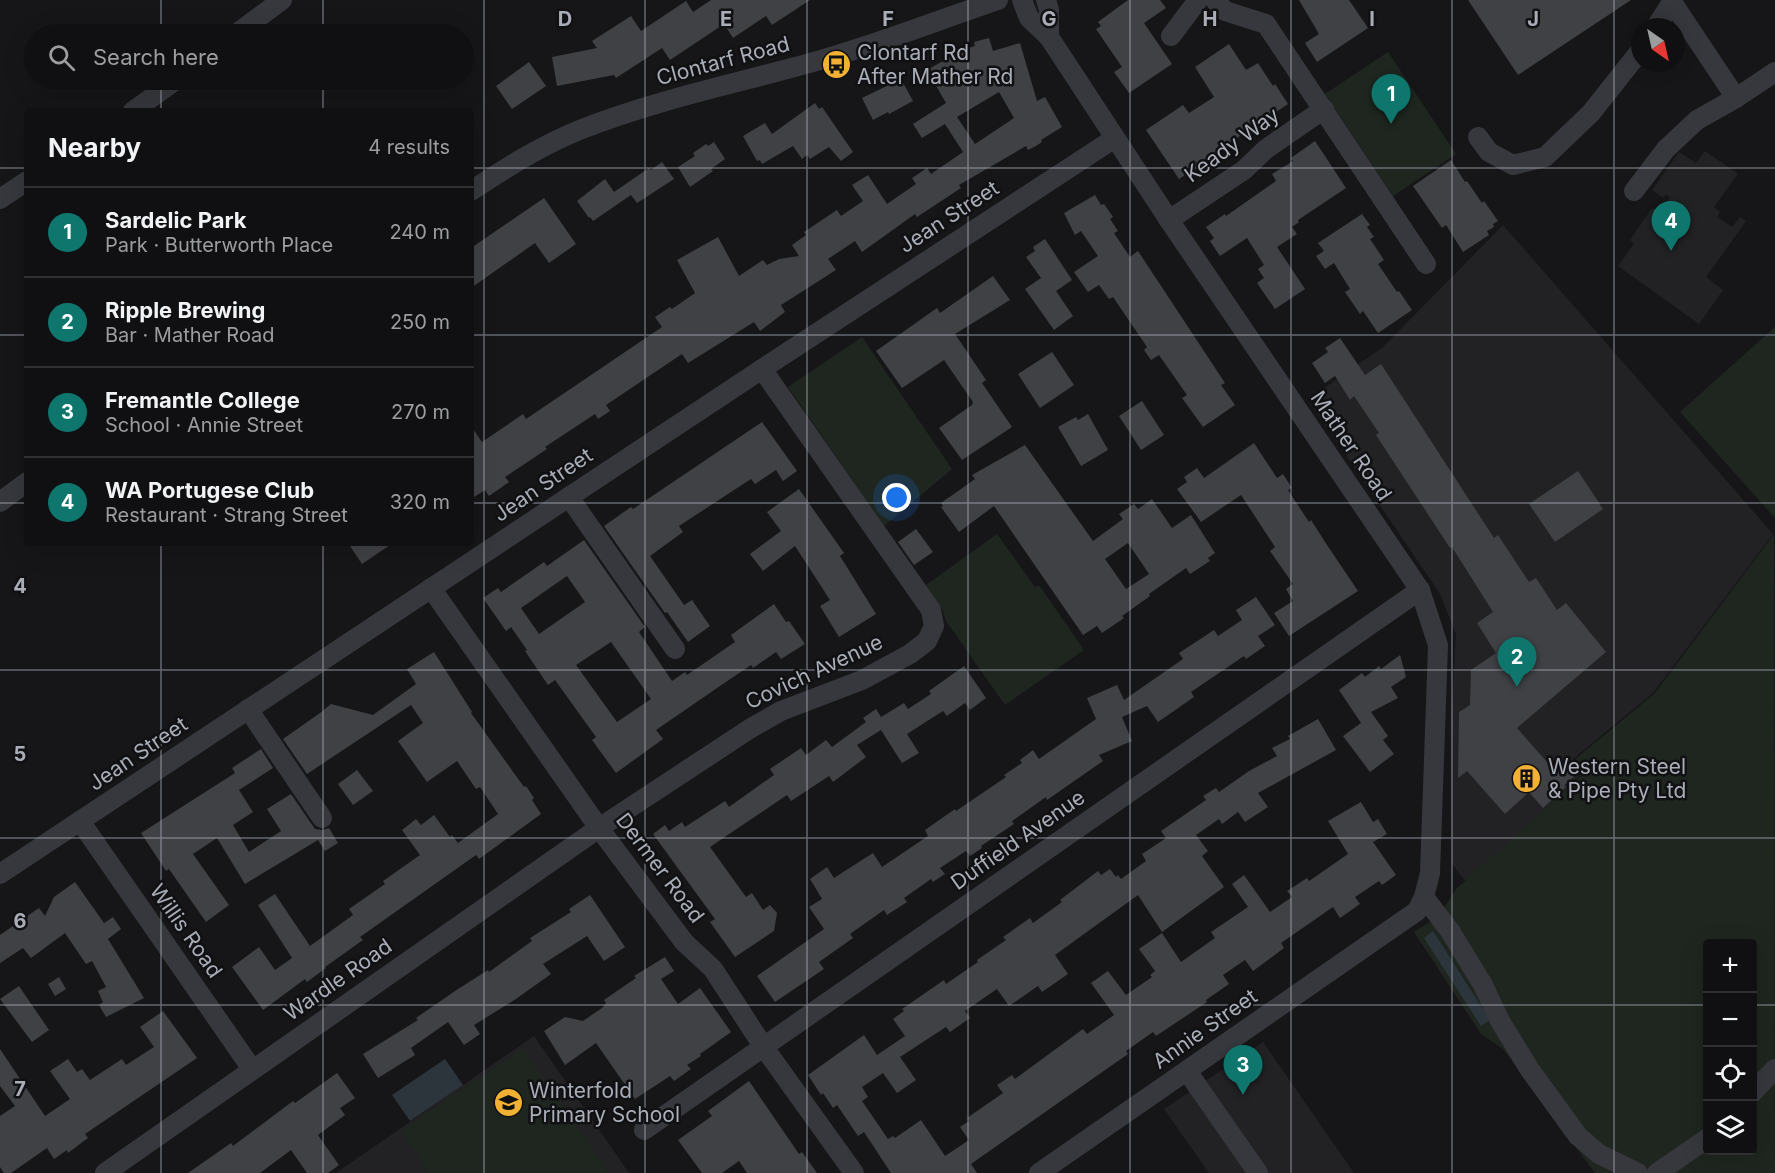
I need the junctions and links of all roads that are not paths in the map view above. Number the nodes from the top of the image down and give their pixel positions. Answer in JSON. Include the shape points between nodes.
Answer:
{"nodes":[{"id":1,"x":282,"y":0,"type":"edge"},
{"id":2,"x":998,"y":0,"type":"edge"},
{"id":3,"x":1022,"y":0,"type":"edge"},
{"id":4,"x":1046,"y":0,"type":"edge"},
{"id":5,"x":1198,"y":0,"type":"edge"},
{"id":6,"x":1215,"y":0,"type":"edge"},
{"id":7,"x":1673,"y":1,"type":"edge"},
{"id":8,"x":1662,"y":18,"type":"edge"},
{"id":9,"x":250,"y":24,"type":"edge"},
{"id":10,"x":1171,"y":36,"type":"dead end"},
{"id":11,"x":1049,"y":37,"type":"junction"},
{"id":12,"x":1631,"y":62,"type":"edge"},
{"id":13,"x":1775,"y":72,"type":"edge"},
{"id":14,"x":162,"y":90,"type":"edge"},
{"id":15,"x":1736,"y":98,"type":"junction"},
{"id":16,"x":138,"y":108,"type":"edge"},
{"id":17,"x":1324,"y":109,"type":"junction"},
{"id":18,"x":1478,"y":136,"type":"dead end"},
{"id":19,"x":1114,"y":138,"type":"junction"},
{"id":20,"x":24,"y":183,"type":"edge"},
{"id":21,"x":474,"y":189,"type":"edge"},
{"id":22,"x":1634,"y":191,"type":"dead end"},
{"id":23,"x":0,"y":199,"type":"edge"},
{"id":24,"x":1169,"y":220,"type":"junction"},
{"id":25,"x":1426,"y":264,"type":"dead end"},
{"id":26,"x":762,"y":369,"type":"junction"},
{"id":27,"x":24,"y":484,"type":"edge"},
{"id":28,"x":569,"y":497,"type":"junction"},
{"id":29,"x":0,"y":502,"type":"edge"},
{"id":30,"x":431,"y":588,"type":"junction"},
{"id":31,"x":1420,"y":590,"type":"junction"},
{"id":32,"x":675,"y":649,"type":"dead end"},
{"id":33,"x":248,"y":710,"type":"junction"},
{"id":34,"x":322,"y":818,"type":"dead end"},
{"id":35,"x":80,"y":821,"type":"junction"},
{"id":36,"x":599,"y":828,"type":"junction"},
{"id":37,"x":0,"y":874,"type":"edge"},
{"id":38,"x":1424,"y":897,"type":"junction"},
{"id":39,"x":1398,"y":925,"type":"joint"},
{"id":40,"x":763,"y":1046,"type":"junction"},
{"id":41,"x":1775,"y":1069,"type":"edge"},
{"id":42,"x":252,"y":1070,"type":"junction"},
{"id":43,"x":1187,"y":1071,"type":"junction"},
{"id":44,"x":1757,"y":1088,"type":"edge"},
{"id":45,"x":644,"y":1130,"type":"dead end"},
{"id":46,"x":1703,"y":1141,"type":"edge"},
{"id":47,"x":105,"y":1173,"type":"edge"},
{"id":48,"x":854,"y":1173,"type":"edge"},
{"id":49,"x":1039,"y":1173,"type":"edge"},
{"id":50,"x":1258,"y":1173,"type":"edge"},
{"id":51,"x":1638,"y":1173,"type":"edge"},
{"id":52,"x":1658,"y":1173,"type":"edge"}],
"edges":[{"from":1,"to":9,"type":"street"},
{"from":2,"to":21,"type":"street","name":"Clontarf Road","via":[[818,61],[693,92],[581,129],[534,151]]},
{"from":3,"to":11,"type":"street","name":"Mather Road","via":[[1029,18]]},
{"from":4,"to":11,"type":"street","via":[[1050,10]]},
{"from":5,"to":10,"type":"street"},
{"from":6,"to":17,"type":"street","via":[[1225,11],[1266,24]]},
{"from":7,"to":8,"type":"street"},
{"from":7,"to":15,"type":"street"},
{"from":11,"to":19,"type":"street","name":"Mather Road"},
{"from":12,"to":18,"type":"street","via":[[1591,113],[1545,157],[1513,165],[1489,152]]},
{"from":13,"to":15,"type":"street"},
{"from":14,"to":16,"type":"street"},
{"from":15,"to":22,"type":"street","via":[[1697,120],[1666,149]]},
{"from":17,"to":24,"type":"street","name":"Keady Way","via":[[1266,149],[1244,170]]},
{"from":17,"to":25,"type":"street"},
{"from":19,"to":24,"type":"street","name":"Mather Road"},
{"from":19,"to":26,"type":"street","name":"Jean Street"},
{"from":20,"to":23,"type":"street"},
{"from":24,"to":31,"type":"street","name":"Mather Road"},
{"from":26,"to":28,"type":"street","name":"Jean Street"},
{"from":26,"to":36,"type":"street","name":"Covich Avenue","via":[[931,610],[933,626],[927,640],[910,654],[862,680],[781,711]]},
{"from":27,"to":29,"type":"street"},
{"from":28,"to":30,"type":"street","name":"Jean Street"},
{"from":28,"to":32,"type":"street"},
{"from":30,"to":33,"type":"street","name":"Jean Street"},
{"from":30,"to":36,"type":"street","name":"Dermer Road"},
{"from":31,"to":38,"type":"street","name":"Mather Road","via":[[1438,645],[1430,873]]},
{"from":31,"to":40,"type":"street","name":"Duffield Avenue"},
{"from":33,"to":34,"type":"street"},
{"from":33,"to":35,"type":"street","name":"Jean Street"},
{"from":35,"to":37,"type":"street","name":"Jean Street"},
{"from":35,"to":42,"type":"street","name":"Willis Road"},
{"from":36,"to":40,"type":"street","name":"Dermer Road","via":[[684,942],[713,969]]},
{"from":36,"to":42,"type":"street","name":"Wardle Road"},
{"from":38,"to":39,"type":"street","name":"Mather Road","via":[[1417,911]]},
{"from":38,"to":51,"type":"street","via":[[1467,958],[1530,1070],[1578,1136],[1599,1154]]},
{"from":39,"to":43,"type":"street","name":"Annie Street"},
{"from":40,"to":45,"type":"street","name":"Duffield Avenue"},
{"from":40,"to":48,"type":"street","name":"Dermer Road"},
{"from":41,"to":44,"type":"street"},
{"from":42,"to":47,"type":"street","name":"Wardle Road"},
{"from":43,"to":49,"type":"street","name":"Annie Street"},
{"from":43,"to":50,"type":"street"},
{"from":46,"to":52,"type":"street"}]}
